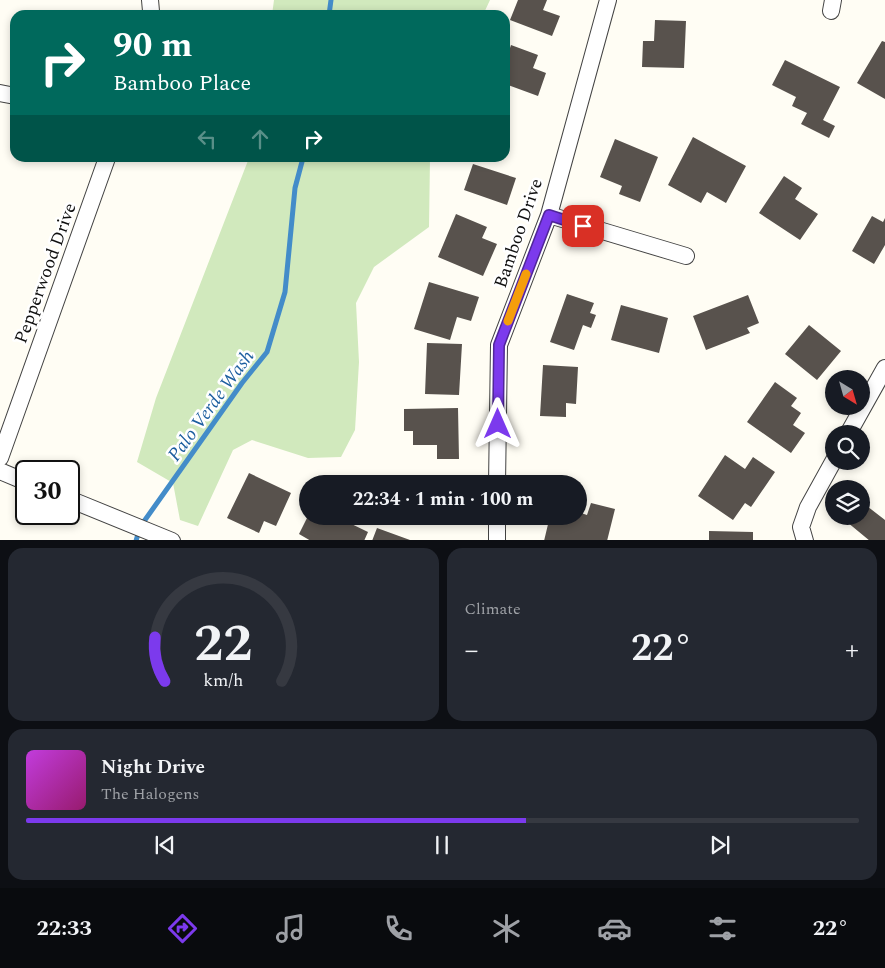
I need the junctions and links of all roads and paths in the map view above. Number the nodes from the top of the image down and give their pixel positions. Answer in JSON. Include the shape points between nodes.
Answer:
{"nodes":[{"id":1,"x":608,"y":0,"type":"edge"},
{"id":2,"x":106,"y":162,"type":"edge"},
{"id":3,"x":549,"y":215,"type":"junction"},
{"id":4,"x":686,"y":256,"type":"dead end"},
{"id":5,"x":885,"y":368,"type":"edge"},
{"id":6,"x":853,"y":425,"type":"edge"},
{"id":7,"x":0,"y":458,"type":"edge"},
{"id":8,"x":828,"y":470,"type":"edge"},
{"id":9,"x":0,"y":471,"type":"edge"},
{"id":10,"x":498,"y":475,"type":"edge"},
{"id":11,"x":15,"y":477,"type":"edge"},
{"id":12,"x":80,"y":503,"type":"edge"},
{"id":13,"x":497,"y":525,"type":"edge"},
{"id":14,"x":172,"y":540,"type":"edge"},
{"id":15,"x":497,"y":540,"type":"edge"},
{"id":16,"x":805,"y":540,"type":"edge"}],
"edges":[{"from":1,"to":3,"type":"street","name":"Bamboo Drive"},
{"from":2,"to":7,"type":"street","name":"Pepperwood Drive"},
{"from":3,"to":4,"type":"street"},
{"from":3,"to":10,"type":"street","name":"Bamboo Drive","via":[[499,345]]},
{"from":5,"to":6,"type":"street"},
{"from":8,"to":16,"type":"street","via":[[801,527]]},
{"from":9,"to":11,"type":"street"},
{"from":12,"to":14,"type":"street"},
{"from":13,"to":15,"type":"street"}]}
